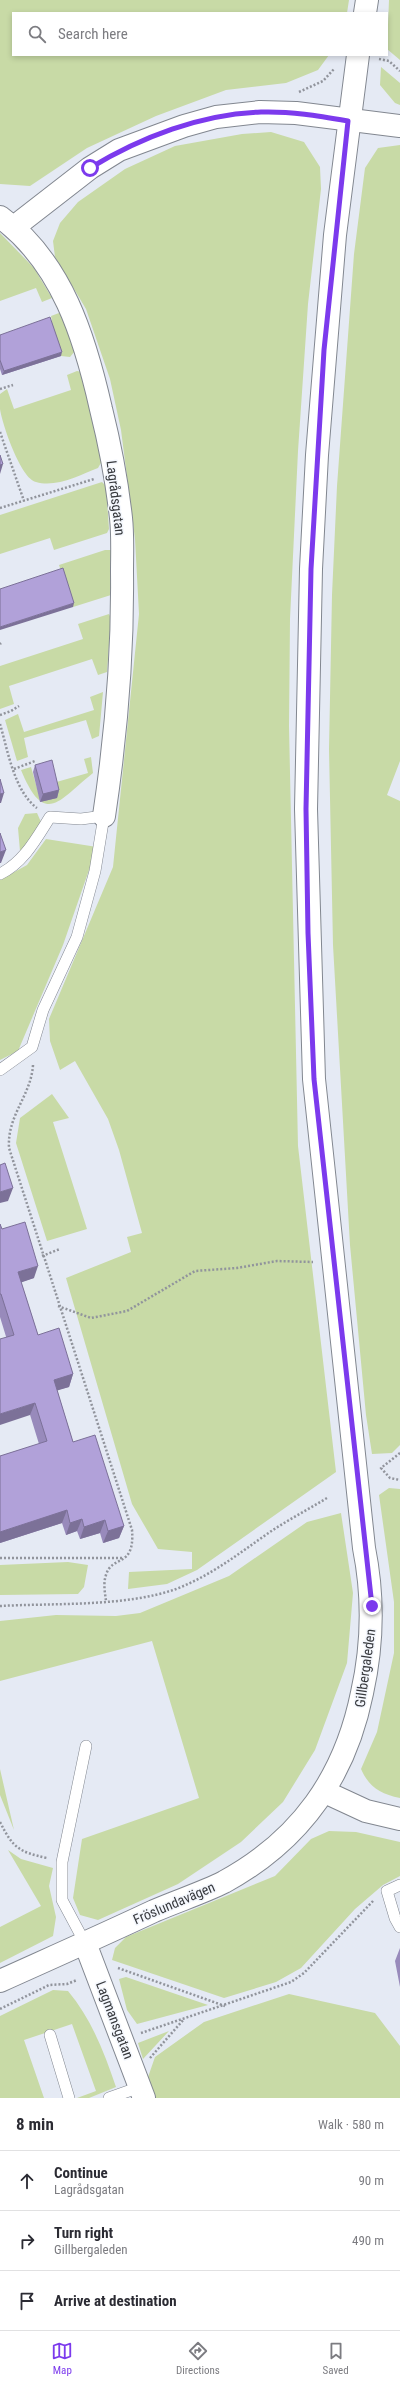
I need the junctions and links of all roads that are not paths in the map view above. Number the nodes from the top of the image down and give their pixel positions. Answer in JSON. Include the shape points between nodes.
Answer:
{"nodes":[{"id":1,"x":367,"y":0,"type":"edge"},
{"id":2,"x":365,"y":12,"type":"edge"},
{"id":3,"x":358,"y":56,"type":"edge"},
{"id":4,"x":348,"y":121,"type":"junction"},
{"id":5,"x":400,"y":126,"type":"edge"},
{"id":6,"x":7,"y":222,"type":"edge"},
{"id":7,"x":104,"y":816,"type":"junction"},
{"id":8,"x":0,"y":874,"type":"edge"},
{"id":9,"x":0,"y":1070,"type":"edge"},
{"id":10,"x":86,"y":1746,"type":"dead end"},
{"id":11,"x":325,"y":1792,"type":"junction"},
{"id":12,"x":400,"y":1819,"type":"edge"},
{"id":13,"x":400,"y":1884,"type":"edge"},
{"id":14,"x":400,"y":1927,"type":"edge"},
{"id":15,"x":85,"y":1943,"type":"junction"},
{"id":16,"x":0,"y":1980,"type":"edge"},
{"id":17,"x":50,"y":2035,"type":"dead end"},
{"id":18,"x":140,"y":2087,"type":"edge"},
{"id":19,"x":69,"y":2098,"type":"edge"},
{"id":20,"x":109,"y":2098,"type":"edge"}],
"edges":[{"from":1,"to":2,"type":"main road"},
{"from":3,"to":4,"type":"main road","name":"Gillbergaleden"},
{"from":4,"to":5,"type":"main road","name":"Lagrådsgatan"},
{"from":4,"to":6,"type":"main road","name":"Lagrådsgatan","via":[[296,113],[260,112],[216,117],[184,126],[119,150]]},
{"from":4,"to":11,"type":"main road","name":"Gillbergaleden","via":[[325,342],[311,569],[306,801],[308,933],[314,1079],[364,1548],[370,1579],[372,1634],[369,1663],[356,1722]]},
{"from":6,"to":7,"type":"main road","name":"Lagrådsgatan","via":[[43,260],[70,307],[88,351],[114,473],[121,519],[123,613]]},
{"from":7,"to":8,"type":"lane","via":[[81,820],[50,817],[28,851],[12,868]]},
{"from":7,"to":9,"type":"lane","via":[[95,871],[77,937],[43,1010],[32,1046]]},
{"from":10,"to":15,"type":"lane","via":[[62,1862],[62,1900]]},
{"from":11,"to":12,"type":"main road","via":[[366,1811]]},
{"from":11,"to":15,"type":"main road","name":"Fröslundavägen","via":[[300,1824],[266,1855],[224,1882]]},
{"from":13,"to":14,"type":"lane","via":[[387,1890]]},
{"from":15,"to":16,"type":"main road","name":"Fröslundavägen"},
{"from":15,"to":18,"type":"main road","name":"Lagmansgatan"},
{"from":17,"to":19,"type":"lane"},
{"from":18,"to":20,"type":"lane"}]}
